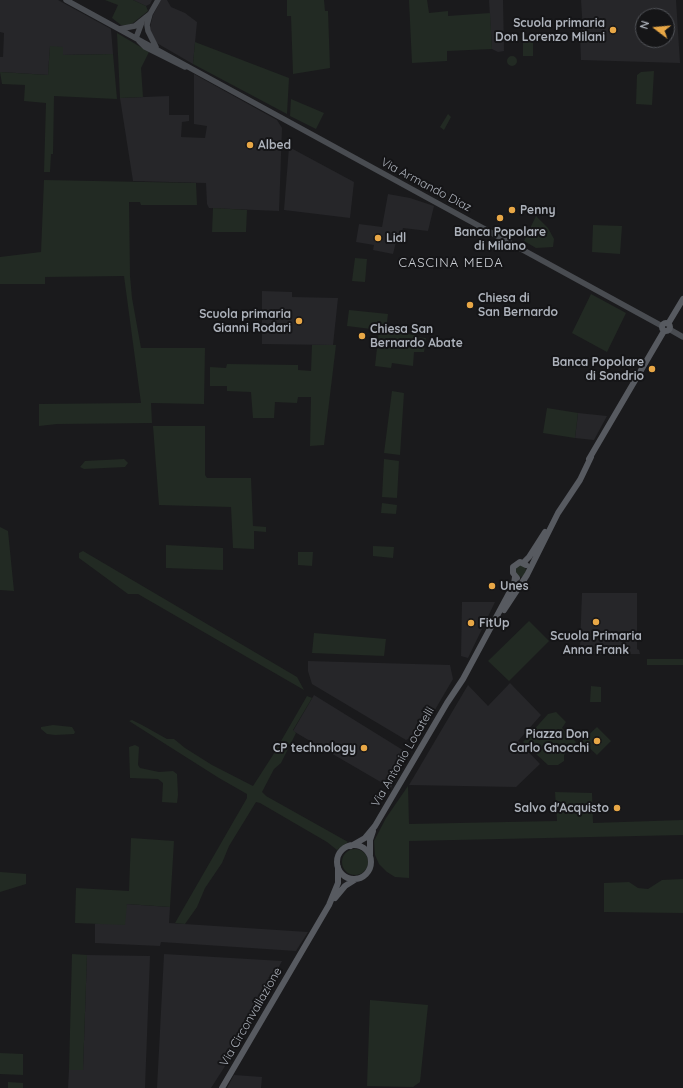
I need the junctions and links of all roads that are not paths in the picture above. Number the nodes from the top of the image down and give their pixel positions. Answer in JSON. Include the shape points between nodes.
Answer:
{"nodes":[{"id":1,"x":66,"y":0,"type":"edge"},
{"id":2,"x":158,"y":0,"type":"edge"},
{"id":3,"x":150,"y":14,"type":"junction"},
{"id":4,"x":143,"y":21,"type":"junction"},
{"id":5,"x":147,"y":29,"type":"junction"},
{"id":6,"x":119,"y":30,"type":"junction"},
{"id":7,"x":138,"y":39,"type":"junction"},
{"id":8,"x":160,"y":50,"type":"junction"},
{"id":9,"x":178,"y":63,"type":"junction"},
{"id":10,"x":683,"y":299,"type":"edge"},
{"id":11,"x":666,"y":327,"type":"junction"},
{"id":12,"x":683,"y":337,"type":"edge"},
{"id":13,"x":558,"y":513,"type":"junction"},
{"id":14,"x":523,"y":563,"type":"junction"},
{"id":15,"x":528,"y":570,"type":"junction"},
{"id":16,"x":515,"y":577,"type":"junction"},
{"id":17,"x":525,"y":577,"type":"junction"},
{"id":18,"x":488,"y":634,"type":"junction"},
{"id":19,"x":375,"y":826,"type":"junction"},
{"id":20,"x":351,"y":846,"type":"junction"},
{"id":21,"x":370,"y":857,"type":"junction"},
{"id":22,"x":338,"y":867,"type":"junction"},
{"id":23,"x":357,"y":878,"type":"junction"},
{"id":24,"x":329,"y":906,"type":"junction"},
{"id":25,"x":222,"y":1088,"type":"edge"}],
"edges":[{"from":1,"to":6,"type":"main road"},
{"from":2,"to":3,"type":"main road"},
{"from":3,"to":4,"type":"main road"},
{"from":3,"to":5,"type":"main road"},
{"from":4,"to":6,"type":"main road"},
{"from":4,"to":7,"type":"main road"},
{"from":5,"to":7,"type":"main road"},
{"from":5,"to":8,"type":"main road"},
{"from":6,"to":7,"type":"main road"},
{"from":7,"to":8,"type":"main road"},
{"from":7,"to":9,"type":"main road","via":[[145,47]]},
{"from":8,"to":9,"type":"main road"},
{"from":9,"to":11,"type":"main road","name":"Via Armando Diaz"},
{"from":10,"to":11,"type":"main road"},
{"from":11,"to":12,"type":"main road","name":"Via Armando Diaz"},
{"from":11,"to":13,"type":"main road"},
{"from":13,"to":14,"type":"main road"},
{"from":13,"to":15,"type":"main road"},
{"from":14,"to":15,"type":"main road"},
{"from":14,"to":16,"type":"main road","via":[[513,566]]},
{"from":15,"to":17,"type":"main road"},
{"from":16,"to":17,"type":"main road"},
{"from":16,"to":18,"type":"main road","name":"Via Antonio Locatelli","via":[[514,584]]},
{"from":17,"to":18,"type":"main road","name":"Via Antonio Locatelli"},
{"from":18,"to":19,"type":"main road","name":"Via Antonio Locatelli","via":[[464,679],[450,698]]},
{"from":19,"to":20,"type":"main road","name":"Via Antonio Locatelli","via":[[365,838]]},
{"from":19,"to":21,"type":"main road","name":"Via Antonio Locatelli","via":[[370,840]]},
{"from":20,"to":21,"type":"main road","via":[[362,848]]},
{"from":20,"to":22,"type":"main road","via":[[340,854]]},
{"from":21,"to":23,"type":"main road","via":[[369,870]]},
{"from":22,"to":23,"type":"main road","via":[[345,876]]},
{"from":22,"to":24,"type":"main road","via":[[338,883]]},
{"from":23,"to":24,"type":"main road","via":[[345,886]]},
{"from":24,"to":25,"type":"main road","name":"Via Circonvallazione"}]}
